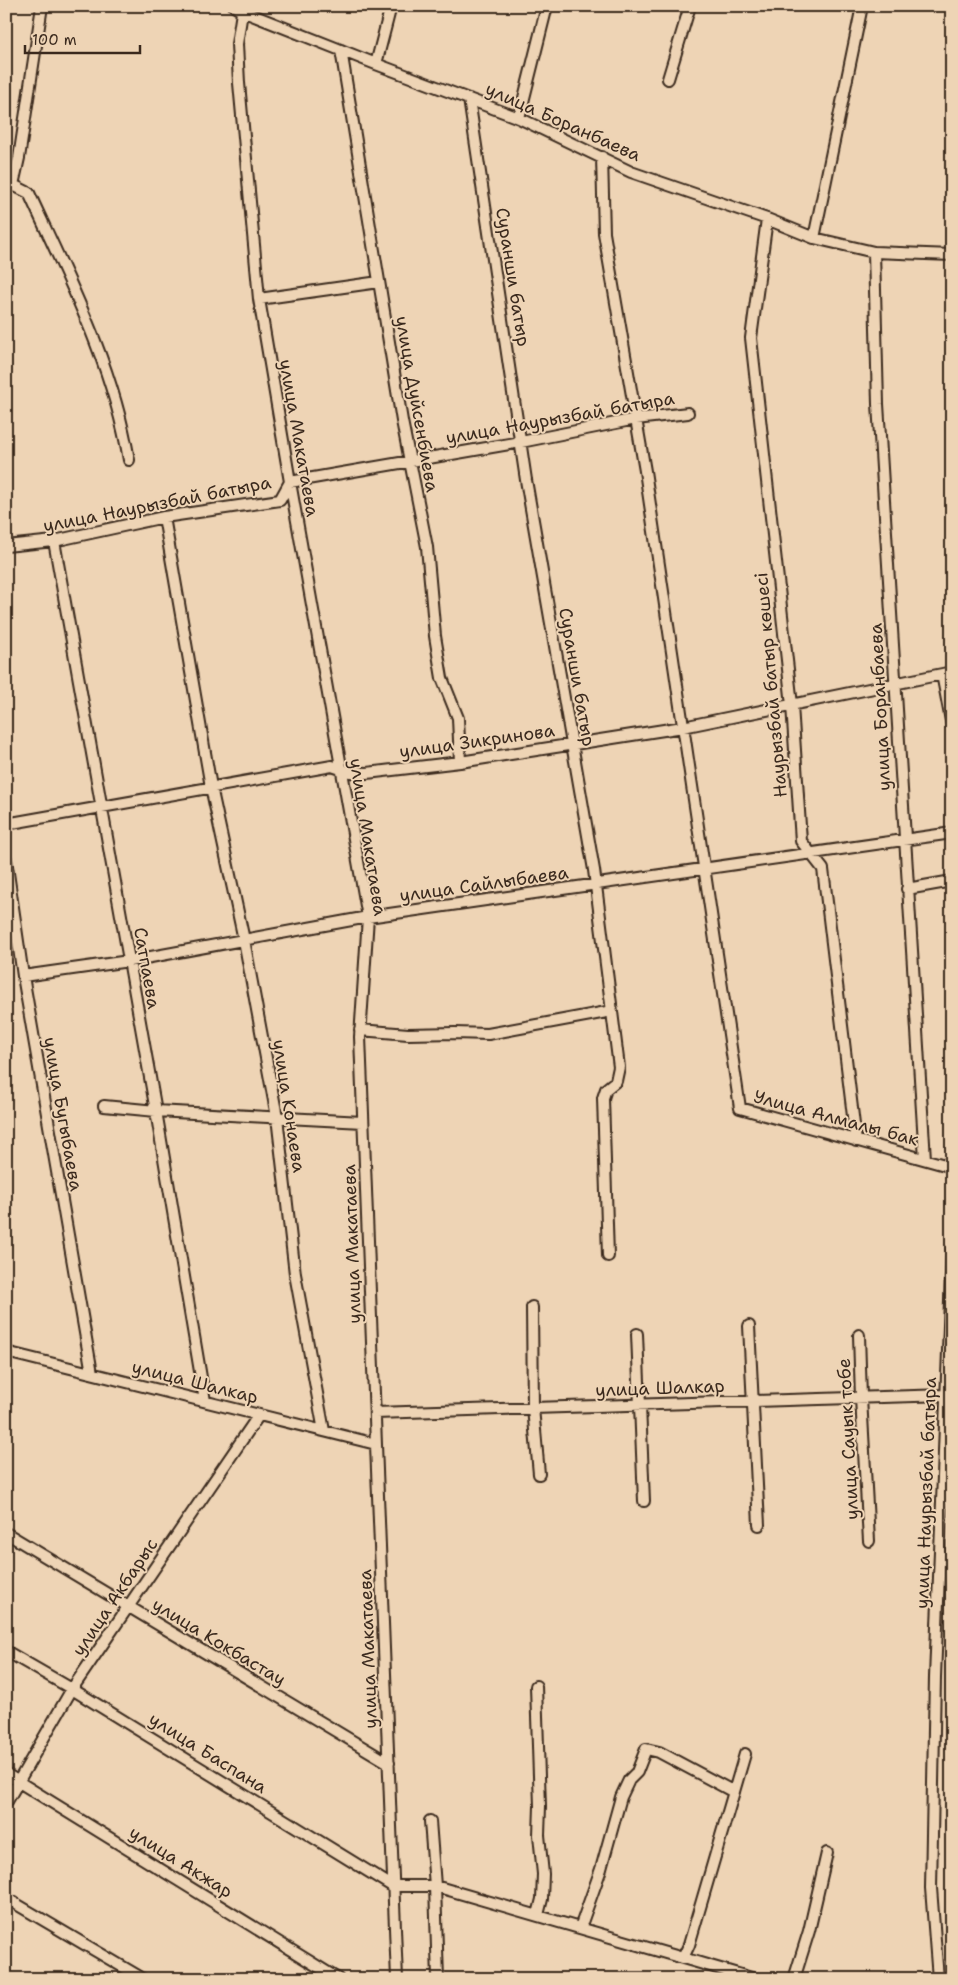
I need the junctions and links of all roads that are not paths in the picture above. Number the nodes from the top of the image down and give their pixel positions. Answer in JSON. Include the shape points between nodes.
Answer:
{"nodes":[{"id":1,"x":42,"y":6,"type":"edge"},
{"id":2,"x":391,"y":6,"type":"edge"},
{"id":3,"x":547,"y":6,"type":"edge"},
{"id":4,"x":690,"y":6,"type":"edge"},
{"id":5,"x":862,"y":6,"type":"edge"},
{"id":6,"x":239,"y":8,"type":"edge"},
{"id":7,"x":341,"y":50,"type":"junction"},
{"id":8,"x":376,"y":64,"type":"junction"},
{"id":9,"x":668,"y":79,"type":"dead end"},
{"id":10,"x":470,"y":99,"type":"junction"},
{"id":11,"x":519,"y":118,"type":"junction"},
{"id":12,"x":602,"y":157,"type":"junction"},
{"id":13,"x":10,"y":187,"type":"edge"},
{"id":14,"x":767,"y":218,"type":"junction"},
{"id":15,"x":814,"y":238,"type":"junction"},
{"id":16,"x":874,"y":252,"type":"junction"},
{"id":17,"x":952,"y":256,"type":"edge"},
{"id":18,"x":379,"y":282,"type":"junction"},
{"id":19,"x":259,"y":298,"type":"junction"},
{"id":20,"x":688,"y":413,"type":"dead end"},
{"id":21,"x":636,"y":419,"type":"junction"},
{"id":22,"x":521,"y":442,"type":"junction"},
{"id":23,"x":129,"y":460,"type":"dead end"},
{"id":24,"x":410,"y":460,"type":"junction"},
{"id":25,"x":290,"y":482,"type":"junction"},
{"id":26,"x":164,"y":517,"type":"junction"},
{"id":27,"x":54,"y":541,"type":"junction"},
{"id":28,"x":6,"y":546,"type":"edge"},
{"id":29,"x":947,"y":673,"type":"edge"},
{"id":30,"x":896,"y":684,"type":"junction"},
{"id":31,"x":792,"y":705,"type":"junction"},
{"id":32,"x":952,"y":726,"type":"edge"},
{"id":33,"x":683,"y":727,"type":"junction"},
{"id":34,"x":572,"y":744,"type":"junction"},
{"id":35,"x":460,"y":762,"type":"junction"},
{"id":36,"x":341,"y":769,"type":"junction"},
{"id":37,"x":211,"y":788,"type":"junction"},
{"id":38,"x":101,"y":807,"type":"junction"},
{"id":39,"x":6,"y":824,"type":"edge"},
{"id":40,"x":952,"y":833,"type":"edge"},
{"id":41,"x":904,"y":840,"type":"junction"},
{"id":42,"x":810,"y":852,"type":"junction"},
{"id":43,"x":6,"y":859,"type":"edge"},
{"id":44,"x":704,"y":867,"type":"junction"},
{"id":45,"x":952,"y":881,"type":"edge"},
{"id":46,"x":596,"y":885,"type":"junction"},
{"id":47,"x":907,"y":889,"type":"junction"},
{"id":48,"x":368,"y":916,"type":"junction"},
{"id":49,"x":244,"y":940,"type":"junction"},
{"id":50,"x":129,"y":961,"type":"junction"},
{"id":51,"x":23,"y":976,"type":"junction"},
{"id":52,"x":612,"y":1011,"type":"junction"},
{"id":53,"x":360,"y":1030,"type":"junction"},
{"id":54,"x":104,"y":1106,"type":"dead end"},
{"id":55,"x":156,"y":1110,"type":"junction"},
{"id":56,"x":277,"y":1117,"type":"junction"},
{"id":57,"x":363,"y":1122,"type":"junction"},
{"id":58,"x":856,"y":1141,"type":"junction"},
{"id":59,"x":925,"y":1159,"type":"junction"},
{"id":60,"x":952,"y":1166,"type":"edge"},
{"id":61,"x":952,"y":1250,"type":"edge"},
{"id":62,"x":608,"y":1256,"type":"dead end"},
{"id":63,"x":532,"y":1307,"type":"dead end"},
{"id":64,"x":749,"y":1326,"type":"dead end"},
{"id":65,"x":636,"y":1334,"type":"dead end"},
{"id":66,"x":859,"y":1335,"type":"dead end"},
{"id":67,"x":6,"y":1352,"type":"edge"},
{"id":68,"x":92,"y":1373,"type":"junction"},
{"id":69,"x":949,"y":1396,"type":"edge"},
{"id":70,"x":860,"y":1398,"type":"junction"},
{"id":71,"x":206,"y":1401,"type":"junction"},
{"id":72,"x":752,"y":1402,"type":"junction"},
{"id":73,"x":640,"y":1405,"type":"junction"},
{"id":74,"x":533,"y":1408,"type":"junction"},
{"id":75,"x":375,"y":1413,"type":"junction"},
{"id":76,"x":258,"y":1415,"type":"junction"},
{"id":77,"x":324,"y":1431,"type":"junction"},
{"id":78,"x":376,"y":1444,"type":"junction"},
{"id":79,"x":539,"y":1474,"type":"dead end"},
{"id":80,"x":644,"y":1501,"type":"dead end"},
{"id":81,"x":759,"y":1525,"type":"dead end"},
{"id":82,"x":6,"y":1533,"type":"edge"},
{"id":83,"x":869,"y":1541,"type":"dead end"},
{"id":84,"x":128,"y":1606,"type":"junction"},
{"id":85,"x":6,"y":1651,"type":"edge"},
{"id":86,"x":536,"y":1686,"type":"dead end"},
{"id":87,"x":72,"y":1689,"type":"junction"},
{"id":88,"x":746,"y":1754,"type":"dead end"},
{"id":89,"x":390,"y":1763,"type":"junction"},
{"id":90,"x":6,"y":1774,"type":"edge"},
{"id":91,"x":20,"y":1781,"type":"junction"},
{"id":92,"x":734,"y":1792,"type":"junction"},
{"id":93,"x":6,"y":1802,"type":"edge"},
{"id":94,"x":430,"y":1821,"type":"dead end"},
{"id":95,"x":827,"y":1853,"type":"dead end"},
{"id":96,"x":392,"y":1886,"type":"junction"},
{"id":97,"x":434,"y":1886,"type":"junction"},
{"id":98,"x":6,"y":1898,"type":"edge"},
{"id":99,"x":538,"y":1915,"type":"junction"},
{"id":100,"x":580,"y":1928,"type":"junction"},
{"id":101,"x":683,"y":1958,"type":"junction"},
{"id":102,"x":140,"y":1977,"type":"dead end"},
{"id":103,"x":338,"y":1979,"type":"edge"},
{"id":104,"x":397,"y":1979,"type":"edge"},
{"id":105,"x":438,"y":1979,"type":"edge"},
{"id":106,"x":755,"y":1979,"type":"edge"},
{"id":107,"x":794,"y":1979,"type":"edge"},
{"id":108,"x":938,"y":1979,"type":"edge"}],
"edges":[{"from":1,"to":13,"type":"street","via":[[19,158]]},
{"from":2,"to":8,"type":"street"},
{"from":3,"to":11,"type":"street"},
{"from":4,"to":9,"type":"street"},
{"from":5,"to":15,"type":"street"},
{"from":6,"to":7,"type":"street","name":"улица Боранбаева"},
{"from":6,"to":19,"type":"street","name":"улица Макатаева","via":[[239,83]]},
{"from":7,"to":8,"type":"street","name":"улица Боранбаева"},
{"from":7,"to":18,"type":"street","name":"улица Дуйсенбиева"},
{"from":8,"to":10,"type":"street","name":"улица Боранбаева"},
{"from":10,"to":11,"type":"street","name":"улица Боранбаева"},
{"from":10,"to":22,"type":"street","name":"Суранши батыр"},
{"from":11,"to":12,"type":"street","name":"улица Боранбаева"},
{"from":12,"to":14,"type":"street","name":"улица Боранбаева","via":[[631,172]]},
{"from":12,"to":21,"type":"street","via":[[604,233]]},
{"from":13,"to":23,"type":"street","via":[[29,193],[92,330],[123,423]]},
{"from":14,"to":15,"type":"street","name":"улица Боранбаева"},
{"from":14,"to":31,"type":"street","name":"Наурызбай батыр көшесі","via":[[751,338]]},
{"from":15,"to":16,"type":"street","name":"улица Боранбаева"},
{"from":16,"to":17,"type":"street","name":"улица Боранбаева"},
{"from":16,"to":30,"type":"street","name":"улица Боранбаева","via":[[878,404]]},
{"from":18,"to":19,"type":"street"},
{"from":18,"to":24,"type":"street","name":"улица Дуйсенбиева"},
{"from":19,"to":25,"type":"street","name":"улица Макатаева"},
{"from":20,"to":21,"type":"street","name":"улица Наурызбай батыра"},
{"from":21,"to":22,"type":"street","name":"улица Наурызбай батыра"},
{"from":21,"to":33,"type":"street"},
{"from":22,"to":24,"type":"street","name":"улица Наурызбай батыра"},
{"from":22,"to":34,"type":"street","name":"Суранши батыр"},
{"from":24,"to":25,"type":"street","name":"улица Наурызбай батыра"},
{"from":24,"to":35,"type":"street","name":"улица Дуйсенбиева","via":[[427,547],[442,678],[458,718]]},
{"from":25,"to":26,"type":"street","name":"улица Наурызбай батыра","via":[[280,500]]},
{"from":25,"to":36,"type":"street","name":"улица Макатаева"},
{"from":26,"to":27,"type":"street","name":"улица Наурызбай батыра"},
{"from":26,"to":37,"type":"street","name":"улица Конаева"},
{"from":27,"to":28,"type":"street","name":"улица Наурызбай батыра"},
{"from":27,"to":38,"type":"street","name":"Сатпаева"},
{"from":29,"to":30,"type":"street","name":"улица Зикринова"},
{"from":29,"to":32,"type":"street"},
{"from":30,"to":31,"type":"street","name":"улица Зикринова"},
{"from":30,"to":41,"type":"street","name":"улица Боранбаева"},
{"from":31,"to":33,"type":"street","name":"улица Зикринова"},
{"from":31,"to":42,"type":"street","name":"Наурызбай батыр көшесі","via":[[801,841]]},
{"from":33,"to":34,"type":"street","name":"улица Зикринова"},
{"from":33,"to":44,"type":"street"},
{"from":34,"to":35,"type":"street","name":"улица Зикринова"},
{"from":34,"to":46,"type":"street","name":"Суранши батыр"},
{"from":35,"to":36,"type":"street","name":"улица Зикринова","via":[[367,773]]},
{"from":36,"to":37,"type":"street","name":"улица Зикринова","via":[[332,766]]},
{"from":36,"to":48,"type":"street","name":"улица Макатаева"},
{"from":37,"to":38,"type":"street","name":"улица Зикринова"},
{"from":37,"to":49,"type":"street","name":"улица Конаева"},
{"from":38,"to":39,"type":"street","name":"улица Зикринова"},
{"from":38,"to":50,"type":"street","name":"Сатпаева"},
{"from":40,"to":41,"type":"street","name":"улица Сайлыбаева"},
{"from":41,"to":42,"type":"street","name":"улица Сайлыбаева"},
{"from":41,"to":47,"type":"street","name":"улица Боранбаева"},
{"from":42,"to":44,"type":"street","name":"улица Сайлыбаева"},
{"from":42,"to":58,"type":"street","name":"Наурызбай батыр көшесі","via":[[823,870]]},
{"from":43,"to":51,"type":"street","name":"улица Бугыбаева"},
{"from":44,"to":46,"type":"street","name":"улица Сайлыбаева"},
{"from":44,"to":58,"type":"street","name":"Улица Алмалы бак","via":[[740,1108]]},
{"from":45,"to":47,"type":"street"},
{"from":46,"to":48,"type":"street","name":"улица Сайлыбаева"},
{"from":46,"to":52,"type":"street","name":"Суранши батыр"},
{"from":47,"to":59,"type":"street","name":"улица Боранбаева"},
{"from":48,"to":49,"type":"street","name":"улица Сайлыбаева"},
{"from":48,"to":53,"type":"street","name":"улица Макатаева"},
{"from":49,"to":50,"type":"street","name":"улица Сайлыбаева"},
{"from":49,"to":56,"type":"street","name":"улица Конаева"},
{"from":50,"to":51,"type":"street","name":"улица Сайлыбаева"},
{"from":50,"to":55,"type":"street","name":"Сатпаева"},
{"from":51,"to":68,"type":"street","name":"улица Бугыбаева"},
{"from":52,"to":53,"type":"street","via":[[488,1034]]},
{"from":52,"to":62,"type":"street","name":"Суранши батыр","via":[[618,1074],[602,1098]]},
{"from":53,"to":57,"type":"street","name":"улица Макатаева"},
{"from":54,"to":55,"type":"street"},
{"from":55,"to":56,"type":"street"},
{"from":55,"to":71,"type":"street","name":"Сатпаева"},
{"from":56,"to":57,"type":"street"},
{"from":56,"to":77,"type":"street","name":"улица Конаева","via":[[295,1274]]},
{"from":57,"to":75,"type":"street","name":"улица Макатаева"},
{"from":58,"to":59,"type":"street","name":"Улица Алмалы бак"},
{"from":59,"to":60,"type":"street","name":"Улица Алмалы бак"},
{"from":61,"to":69,"type":"street","name":"улица Наурызбай батыра"},
{"from":63,"to":74,"type":"street"},
{"from":64,"to":72,"type":"street"},
{"from":65,"to":73,"type":"street"},
{"from":66,"to":70,"type":"street","name":"улица Сауык тобе"},
{"from":67,"to":68,"type":"street","name":"улица Шалкар"},
{"from":68,"to":71,"type":"street","name":"улица Шалкар"},
{"from":69,"to":70,"type":"street","name":"улица Шалкар"},
{"from":69,"to":108,"type":"street","name":"улица Наурызбай батыра","via":[[935,1677],[931,1888]]},
{"from":70,"to":72,"type":"street","name":"улица Шалкар"},
{"from":70,"to":83,"type":"street","name":"улица Сауык тобе"},
{"from":71,"to":76,"type":"street","name":"улица Шалкар"},
{"from":72,"to":73,"type":"street","name":"улица Шалкар"},
{"from":72,"to":81,"type":"street"},
{"from":73,"to":74,"type":"street","name":"улица Шалкар"},
{"from":73,"to":80,"type":"street"},
{"from":74,"to":75,"type":"street","name":"улица Шалкар"},
{"from":74,"to":79,"type":"street"},
{"from":75,"to":78,"type":"street","name":"улица Макатаева"},
{"from":76,"to":77,"type":"street","name":"улица Шалкар"},
{"from":76,"to":84,"type":"street","name":"улица Акбарыс"},
{"from":77,"to":78,"type":"street","name":"улица Шалкар"},
{"from":78,"to":89,"type":"street","name":"улица Макатаева"},
{"from":82,"to":84,"type":"street","name":"улица Кокбастау"},
{"from":84,"to":87,"type":"street","name":"улица Акбарыс"},
{"from":84,"to":89,"type":"street","name":"улица Кокбастау"},
{"from":85,"to":87,"type":"street","name":"улица Баспана"},
{"from":86,"to":99,"type":"street","via":[[539,1835],[543,1874]]},
{"from":87,"to":91,"type":"street","name":"улица Акбарыс"},
{"from":87,"to":96,"type":"street","name":"улица Баспана"},
{"from":88,"to":92,"type":"street"},
{"from":89,"to":96,"type":"street","name":"улица Макатаева"},
{"from":90,"to":91,"type":"street","name":"улица Акжар"},
{"from":91,"to":93,"type":"street","name":"улица Акбарыс"},
{"from":91,"to":103,"type":"street","name":"улица Акжар"},
{"from":92,"to":100,"type":"street","via":[[659,1752],[646,1749],[637,1772],[621,1797]]},
{"from":92,"to":101,"type":"street"},
{"from":94,"to":97,"type":"street"},
{"from":95,"to":107,"type":"street"},
{"from":96,"to":97,"type":"street"},
{"from":96,"to":104,"type":"street","name":"улица Макатаева"},
{"from":97,"to":99,"type":"street"},
{"from":97,"to":105,"type":"street"},
{"from":98,"to":102,"type":"street"},
{"from":99,"to":100,"type":"street"},
{"from":100,"to":101,"type":"street"},
{"from":101,"to":106,"type":"street"}]}
